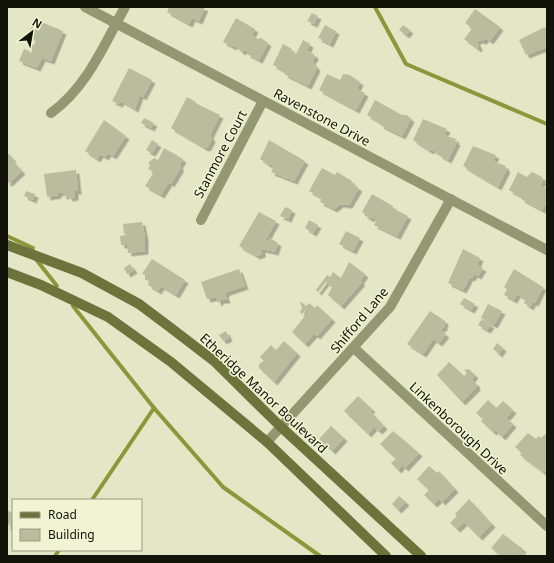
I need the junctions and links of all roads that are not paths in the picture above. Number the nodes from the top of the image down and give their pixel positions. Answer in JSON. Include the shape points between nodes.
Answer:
{"nodes":[{"id":1,"x":86,"y":7,"type":"edge"},
{"id":2,"x":125,"y":7,"type":"edge"},
{"id":3,"x":116,"y":24,"type":"junction"},
{"id":4,"x":263,"y":101,"type":"junction"},
{"id":5,"x":52,"y":113,"type":"dead end"},
{"id":6,"x":450,"y":199,"type":"junction"},
{"id":7,"x":201,"y":220,"type":"dead end"},
{"id":8,"x":7,"y":245,"type":"edge"},
{"id":9,"x":547,"y":250,"type":"edge"},
{"id":10,"x":7,"y":272,"type":"edge"},
{"id":11,"x":354,"y":348,"type":"junction"},
{"id":12,"x":280,"y":426,"type":"junction"},
{"id":13,"x":266,"y":442,"type":"junction"},
{"id":14,"x":547,"y":526,"type":"edge"},
{"id":15,"x":386,"y":556,"type":"edge"},
{"id":16,"x":421,"y":556,"type":"edge"}],
"edges":[{"from":1,"to":3,"type":"street","name":"Ravenstone Drive"},
{"from":2,"to":3,"type":"street"},
{"from":3,"to":4,"type":"street","name":"Ravenstone Drive"},
{"from":3,"to":5,"type":"street","via":[[74,95]]},
{"from":4,"to":6,"type":"street","name":"Ravenstone Drive"},
{"from":4,"to":7,"type":"street","name":"Stanmore Court"},
{"from":6,"to":9,"type":"street","name":"Ravenstone Drive"},
{"from":6,"to":11,"type":"street","name":"Shifford Lane","via":[[390,307]]},
{"from":8,"to":12,"type":"main road","name":"Etheridge Manor Boulevard","via":[[82,273],[139,304],[214,361]]},
{"from":10,"to":13,"type":"main road","via":[[108,317],[171,362]]},
{"from":11,"to":12,"type":"street","name":"Shifford Lane"},
{"from":11,"to":14,"type":"street","name":"Linkenborough Drive"},
{"from":12,"to":13,"type":"street","name":"Shifford Lane"},
{"from":12,"to":16,"type":"main road","name":"Etheridge Manor Boulevard"},
{"from":13,"to":15,"type":"main road"}]}
